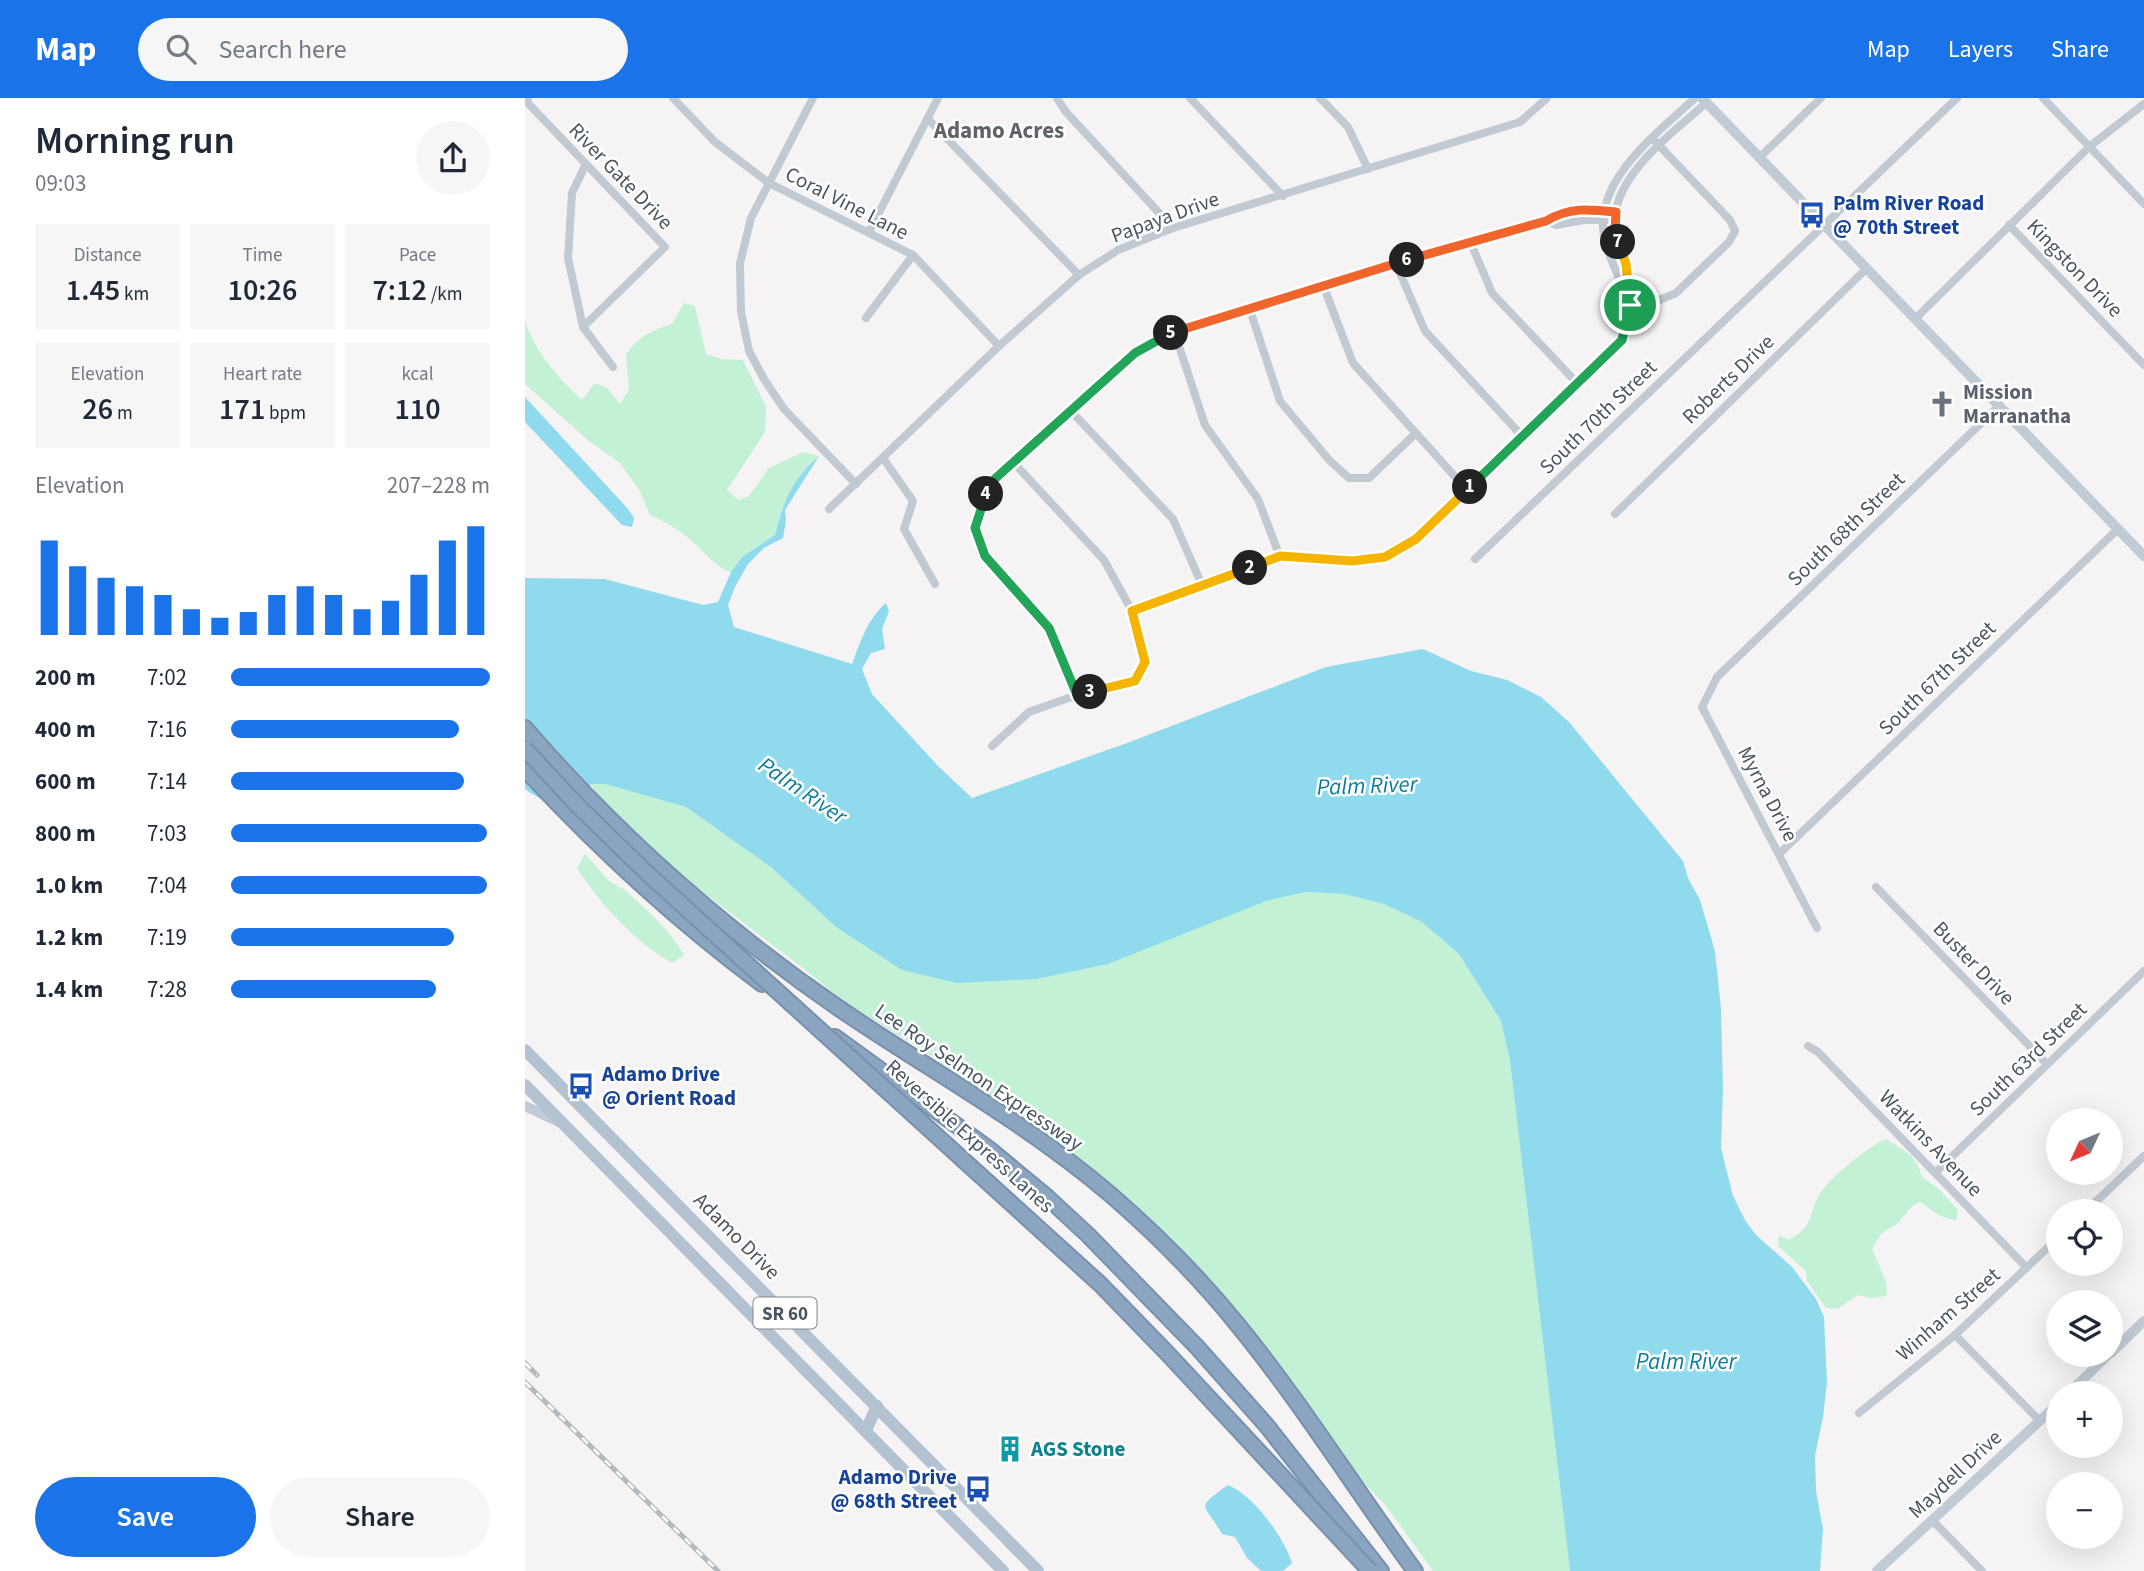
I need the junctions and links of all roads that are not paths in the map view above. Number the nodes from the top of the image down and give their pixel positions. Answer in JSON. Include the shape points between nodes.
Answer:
{"nodes":[{"id":1,"x":673,"y":98,"type":"edge"},
{"id":2,"x":813,"y":98,"type":"edge"},
{"id":3,"x":938,"y":98,"type":"edge"},
{"id":4,"x":1057,"y":98,"type":"edge"},
{"id":5,"x":1190,"y":98,"type":"edge"},
{"id":6,"x":1320,"y":98,"type":"edge"},
{"id":7,"x":1547,"y":98,"type":"edge"},
{"id":8,"x":1695,"y":98,"type":"edge"},
{"id":9,"x":1821,"y":98,"type":"edge"},
{"id":10,"x":1957,"y":98,"type":"edge"},
{"id":11,"x":2043,"y":98,"type":"edge"},
{"id":12,"x":526,"y":99,"type":"edge"},
{"id":13,"x":1704,"y":100,"type":"edge"},
{"id":14,"x":2144,"y":104,"type":"edge"},
{"id":15,"x":928,"y":119,"type":"junction"},
{"id":16,"x":1653,"y":138,"type":"junction"},
{"id":17,"x":1660,"y":146,"type":"junction"},
{"id":18,"x":2089,"y":147,"type":"junction"},
{"id":19,"x":1759,"y":158,"type":"junction"},
{"id":20,"x":585,"y":166,"type":"junction"},
{"id":21,"x":1368,"y":169,"type":"junction"},
{"id":22,"x":769,"y":183,"type":"junction"},
{"id":23,"x":1283,"y":196,"type":"junction"},
{"id":24,"x":2144,"y":204,"type":"edge"},
{"id":25,"x":1605,"y":216,"type":"junction"},
{"id":26,"x":1616,"y":216,"type":"junction"},
{"id":27,"x":2009,"y":225,"type":"junction"},
{"id":28,"x":1824,"y":226,"type":"junction"},
{"id":29,"x":1173,"y":229,"type":"junction"},
{"id":30,"x":869,"y":232,"type":"junction"},
{"id":31,"x":1470,"y":241,"type":"junction"},
{"id":32,"x":913,"y":255,"type":"junction"},
{"id":33,"x":1396,"y":264,"type":"junction"},
{"id":34,"x":1866,"y":269,"type":"junction"},
{"id":35,"x":1079,"y":275,"type":"junction"},
{"id":36,"x":1323,"y":285,"type":"junction"},
{"id":37,"x":1630,"y":305,"type":"junction"},
{"id":38,"x":1249,"y":307,"type":"junction"},
{"id":39,"x":866,"y":318,"type":"dead end"},
{"id":40,"x":1915,"y":319,"type":"junction"},
{"id":41,"x":583,"y":327,"type":"junction"},
{"id":42,"x":1174,"y":331,"type":"junction"},
{"id":43,"x":999,"y":346,"type":"junction"},
{"id":44,"x":2144,"y":365,"type":"edge"},
{"id":45,"x":613,"y":367,"type":"dead end"},
{"id":46,"x":1578,"y":384,"type":"junction"},
{"id":47,"x":1999,"y":405,"type":"junction"},
{"id":48,"x":1070,"y":411,"type":"junction"},
{"id":49,"x":1415,"y":434,"type":"junction"},
{"id":50,"x":1523,"y":437,"type":"junction"},
{"id":51,"x":883,"y":458,"type":"junction"},
{"id":52,"x":1013,"y":462,"type":"junction"},
{"id":53,"x":856,"y":484,"type":"junction"},
{"id":54,"x":1467,"y":490,"type":"junction"},
{"id":55,"x":829,"y":509,"type":"dead end"},
{"id":56,"x":1615,"y":514,"type":"dead end"},
{"id":57,"x":2118,"y":529,"type":"junction"},
{"id":58,"x":1280,"y":556,"type":"junction"},
{"id":59,"x":2144,"y":556,"type":"edge"},
{"id":60,"x":1475,"y":559,"type":"dead end"},
{"id":61,"x":936,"y":584,"type":"dead end"},
{"id":62,"x":1202,"y":585,"type":"junction"},
{"id":63,"x":1132,"y":611,"type":"junction"},
{"id":64,"x":1717,"y":677,"type":"joint"},
{"id":65,"x":1077,"y":695,"type":"junction"},
{"id":66,"x":525,"y":728,"type":"edge"},
{"id":67,"x":992,"y":746,"type":"dead end"},
{"id":68,"x":525,"y":749,"type":"edge"},
{"id":69,"x":525,"y":769,"type":"edge"},
{"id":70,"x":1780,"y":853,"type":"junction"},
{"id":71,"x":1876,"y":887,"type":"dead end"},
{"id":72,"x":1817,"y":928,"type":"dead end"},
{"id":73,"x":2144,"y":971,"type":"edge"},
{"id":74,"x":1808,"y":1046,"type":"dead end"},
{"id":75,"x":527,"y":1056,"type":"edge"},
{"id":76,"x":2047,"y":1064,"type":"junction"},
{"id":77,"x":525,"y":1085,"type":"edge"},
{"id":78,"x":525,"y":1106,"type":"edge"},
{"id":79,"x":566,"y":1125,"type":"junction"},
{"id":80,"x":2144,"y":1156,"type":"edge"},
{"id":81,"x":1936,"y":1172,"type":"junction"},
{"id":82,"x":2099,"y":1199,"type":"edge"},
{"id":83,"x":677,"y":1203,"type":"junction"},
{"id":84,"x":660,"y":1220,"type":"junction"},
{"id":85,"x":2046,"y":1250,"type":"edge"},
{"id":86,"x":2027,"y":1269,"type":"junction"},
{"id":87,"x":2144,"y":1321,"type":"edge"},
{"id":88,"x":1955,"y":1335,"type":"junction"},
{"id":89,"x":2123,"y":1341,"type":"edge"},
{"id":90,"x":2096,"y":1367,"type":"edge"},
{"id":91,"x":2082,"y":1381,"type":"edge"},
{"id":92,"x":877,"y":1406,"type":"junction"},
{"id":93,"x":1859,"y":1413,"type":"dead end"},
{"id":94,"x":2046,"y":1415,"type":"edge"},
{"id":95,"x":2040,"y":1421,"type":"junction"},
{"id":96,"x":866,"y":1430,"type":"junction"},
{"id":97,"x":1933,"y":1521,"type":"junction"},
{"id":98,"x":1003,"y":1571,"type":"edge"},
{"id":99,"x":1038,"y":1571,"type":"edge"},
{"id":100,"x":1370,"y":1571,"type":"edge"},
{"id":101,"x":1381,"y":1571,"type":"edge"},
{"id":102,"x":1415,"y":1571,"type":"edge"},
{"id":103,"x":1877,"y":1571,"type":"edge"},
{"id":104,"x":1982,"y":1571,"type":"edge"}],
"edges":[{"from":1,"to":22,"type":"street","name":"Coral Vine Lane","via":[[715,142]]},
{"from":2,"to":22,"type":"street"},
{"from":3,"to":15,"type":"street"},
{"from":4,"to":29,"type":"street"},
{"from":5,"to":23,"type":"street"},
{"from":6,"to":21,"type":"street","via":[[1348,127]]},
{"from":7,"to":21,"type":"street","name":"Papaya Drive","via":[[1520,122]]},
{"from":8,"to":16,"type":"street"},
{"from":9,"to":19,"type":"street"},
{"from":10,"to":28,"type":"street","name":"South 70th Street"},
{"from":11,"to":18,"type":"street"},
{"from":12,"to":20,"type":"street","name":"River Gate Drive"},
{"from":13,"to":17,"type":"street"},
{"from":13,"to":19,"type":"street"},
{"from":14,"to":18,"type":"street"},
{"from":15,"to":30,"type":"street"},
{"from":15,"to":35,"type":"street"},
{"from":16,"to":17,"type":"street"},
{"from":16,"to":25,"type":"street","via":[[1622,168]]},
{"from":17,"to":26,"type":"street","via":[[1633,171]]},
{"from":17,"to":37,"type":"street","via":[[1730,220],[1735,231],[1676,293],[1650,304]]},
{"from":18,"to":24,"type":"street"},
{"from":18,"to":27,"type":"street"},
{"from":19,"to":28,"type":"street"},
{"from":20,"to":41,"type":"street","via":[[572,192],[568,258]]},
{"from":20,"to":41,"type":"street","name":"River Gate Drive","via":[[665,247]]},
{"from":21,"to":23,"type":"street","name":"Papaya Drive"},
{"from":22,"to":30,"type":"street","name":"Coral Vine Lane"},
{"from":22,"to":53,"type":"street","via":[[751,218],[740,264],[741,312],[750,351],[784,409]]},
{"from":23,"to":29,"type":"street","name":"Papaya Drive"},
{"from":25,"to":26,"type":"street"},
{"from":25,"to":31,"type":"street","via":[[1589,209],[1561,212],[1546,221]]},
{"from":25,"to":37,"type":"street","via":[[1605,240]]},
{"from":26,"to":37,"type":"street","via":[[1615,233],[1626,264]]},
{"from":27,"to":40,"type":"street"},
{"from":27,"to":44,"type":"street","name":"Kingston Drive"},
{"from":28,"to":34,"type":"street"},
{"from":28,"to":60,"type":"street","name":"South 70th Street"},
{"from":29,"to":35,"type":"street","name":"Papaya Drive","via":[[1118,250]]},
{"from":30,"to":32,"type":"street","name":"Coral Vine Lane"},
{"from":31,"to":33,"type":"street"},
{"from":31,"to":46,"type":"street","via":[[1492,293]]},
{"from":32,"to":39,"type":"street"},
{"from":32,"to":43,"type":"street","name":"Coral Vine Lane"},
{"from":33,"to":36,"type":"street"},
{"from":33,"to":50,"type":"street","via":[[1425,331]]},
{"from":34,"to":40,"type":"street"},
{"from":34,"to":56,"type":"street","name":"Roberts Drive"},
{"from":35,"to":43,"type":"street","name":"Papaya Drive"},
{"from":36,"to":38,"type":"street"},
{"from":36,"to":49,"type":"street","via":[[1353,363]]},
{"from":37,"to":46,"type":"street","via":[[1622,340]]},
{"from":38,"to":42,"type":"street"},
{"from":38,"to":49,"type":"street","via":[[1280,401],[1349,478],[1369,478]]},
{"from":40,"to":47,"type":"street"},
{"from":41,"to":45,"type":"street"},
{"from":42,"to":48,"type":"street","via":[[1135,353]]},
{"from":42,"to":58,"type":"street","via":[[1205,425],[1258,499]]},
{"from":43,"to":51,"type":"street","name":"Papaya Drive"},
{"from":46,"to":50,"type":"street"},
{"from":47,"to":57,"type":"street"},
{"from":47,"to":64,"type":"street","name":"South 68th Street"},
{"from":48,"to":52,"type":"street"},
{"from":48,"to":62,"type":"street","via":[[1173,519]]},
{"from":49,"to":54,"type":"street"},
{"from":50,"to":54,"type":"street"},
{"from":51,"to":53,"type":"street","name":"Papaya Drive"},
{"from":51,"to":61,"type":"street","via":[[913,501],[904,529]]},
{"from":52,"to":63,"type":"street","via":[[1104,560]]},
{"from":52,"to":65,"type":"street","via":[[988,485],[975,528],[985,556],[1049,628]]},
{"from":53,"to":55,"type":"street","name":"Papaya Drive"},
{"from":54,"to":58,"type":"street","via":[[1416,539],[1385,557],[1352,561]]},
{"from":57,"to":59,"type":"street"},
{"from":57,"to":70,"type":"street","name":"South 67th Street"},
{"from":58,"to":62,"type":"street"},
{"from":62,"to":63,"type":"street"},
{"from":63,"to":65,"type":"street","via":[[1145,662],[1135,681]]},
{"from":64,"to":70,"type":"street","name":"Myrna Drive","via":[[1702,707]]},
{"from":65,"to":67,"type":"street","via":[[1029,712]]},
{"from":66,"to":102,"type":"highway","name":"Lee Roy Selmon Expressway","via":[[595,805],[745,938],[838,1007],[1032,1133],[1136,1218],[1201,1282],[1255,1346]]},
{"from":68,"to":100,"type":"highway","name":"Reversible Express Lanes","bridge":true,"via":[[647,873],[1100,1284]]},
{"from":69,"to":101,"type":"highway","via":[[585,832],[703,940],[967,1131],[1068,1216],[1233,1387]]},
{"from":70,"to":72,"type":"street","name":"Myrna Drive"},
{"from":71,"to":76,"type":"street","name":"Buster Drive"},
{"from":73,"to":76,"type":"street","name":"South 63rd Street"},
{"from":74,"to":81,"type":"street","name":"Watkins Avenue"},
{"from":75,"to":83,"type":"main road","name":"Adamo Drive","number":"SR 60"},
{"from":76,"to":81,"type":"street","name":"South 63rd Street"},
{"from":77,"to":79,"type":"main road","name":"Adamo Drive","number":"SR 60"},
{"from":78,"to":79,"type":"street"},
{"from":79,"to":84,"type":"main road","name":"Adamo Drive","number":"SR 60"},
{"from":80,"to":82,"type":"street"},
{"from":81,"to":86,"type":"street","name":"Watkins Avenue"},
{"from":83,"to":84,"type":"main road"},
{"from":83,"to":92,"type":"main road","name":"Adamo Drive","number":"SR 60"},
{"from":84,"to":96,"type":"main road","name":"Adamo Drive","number":"SR 60"},
{"from":85,"to":86,"type":"street","name":"Winham Street"},
{"from":86,"to":88,"type":"street","name":"Winham Street"},
{"from":87,"to":89,"type":"street"},
{"from":88,"to":93,"type":"street","name":"Winham Street"},
{"from":88,"to":95,"type":"street"},
{"from":90,"to":91,"type":"street"},
{"from":92,"to":96,"type":"main road"},
{"from":92,"to":99,"type":"main road","name":"Adamo Drive","number":"SR 60"},
{"from":94,"to":95,"type":"street","name":"Maydell Drive"},
{"from":95,"to":97,"type":"street","name":"Maydell Drive"},
{"from":96,"to":98,"type":"main road","name":"Adamo Drive","number":"SR 60"},
{"from":97,"to":103,"type":"street","name":"Maydell Drive"},
{"from":97,"to":104,"type":"street"}]}
